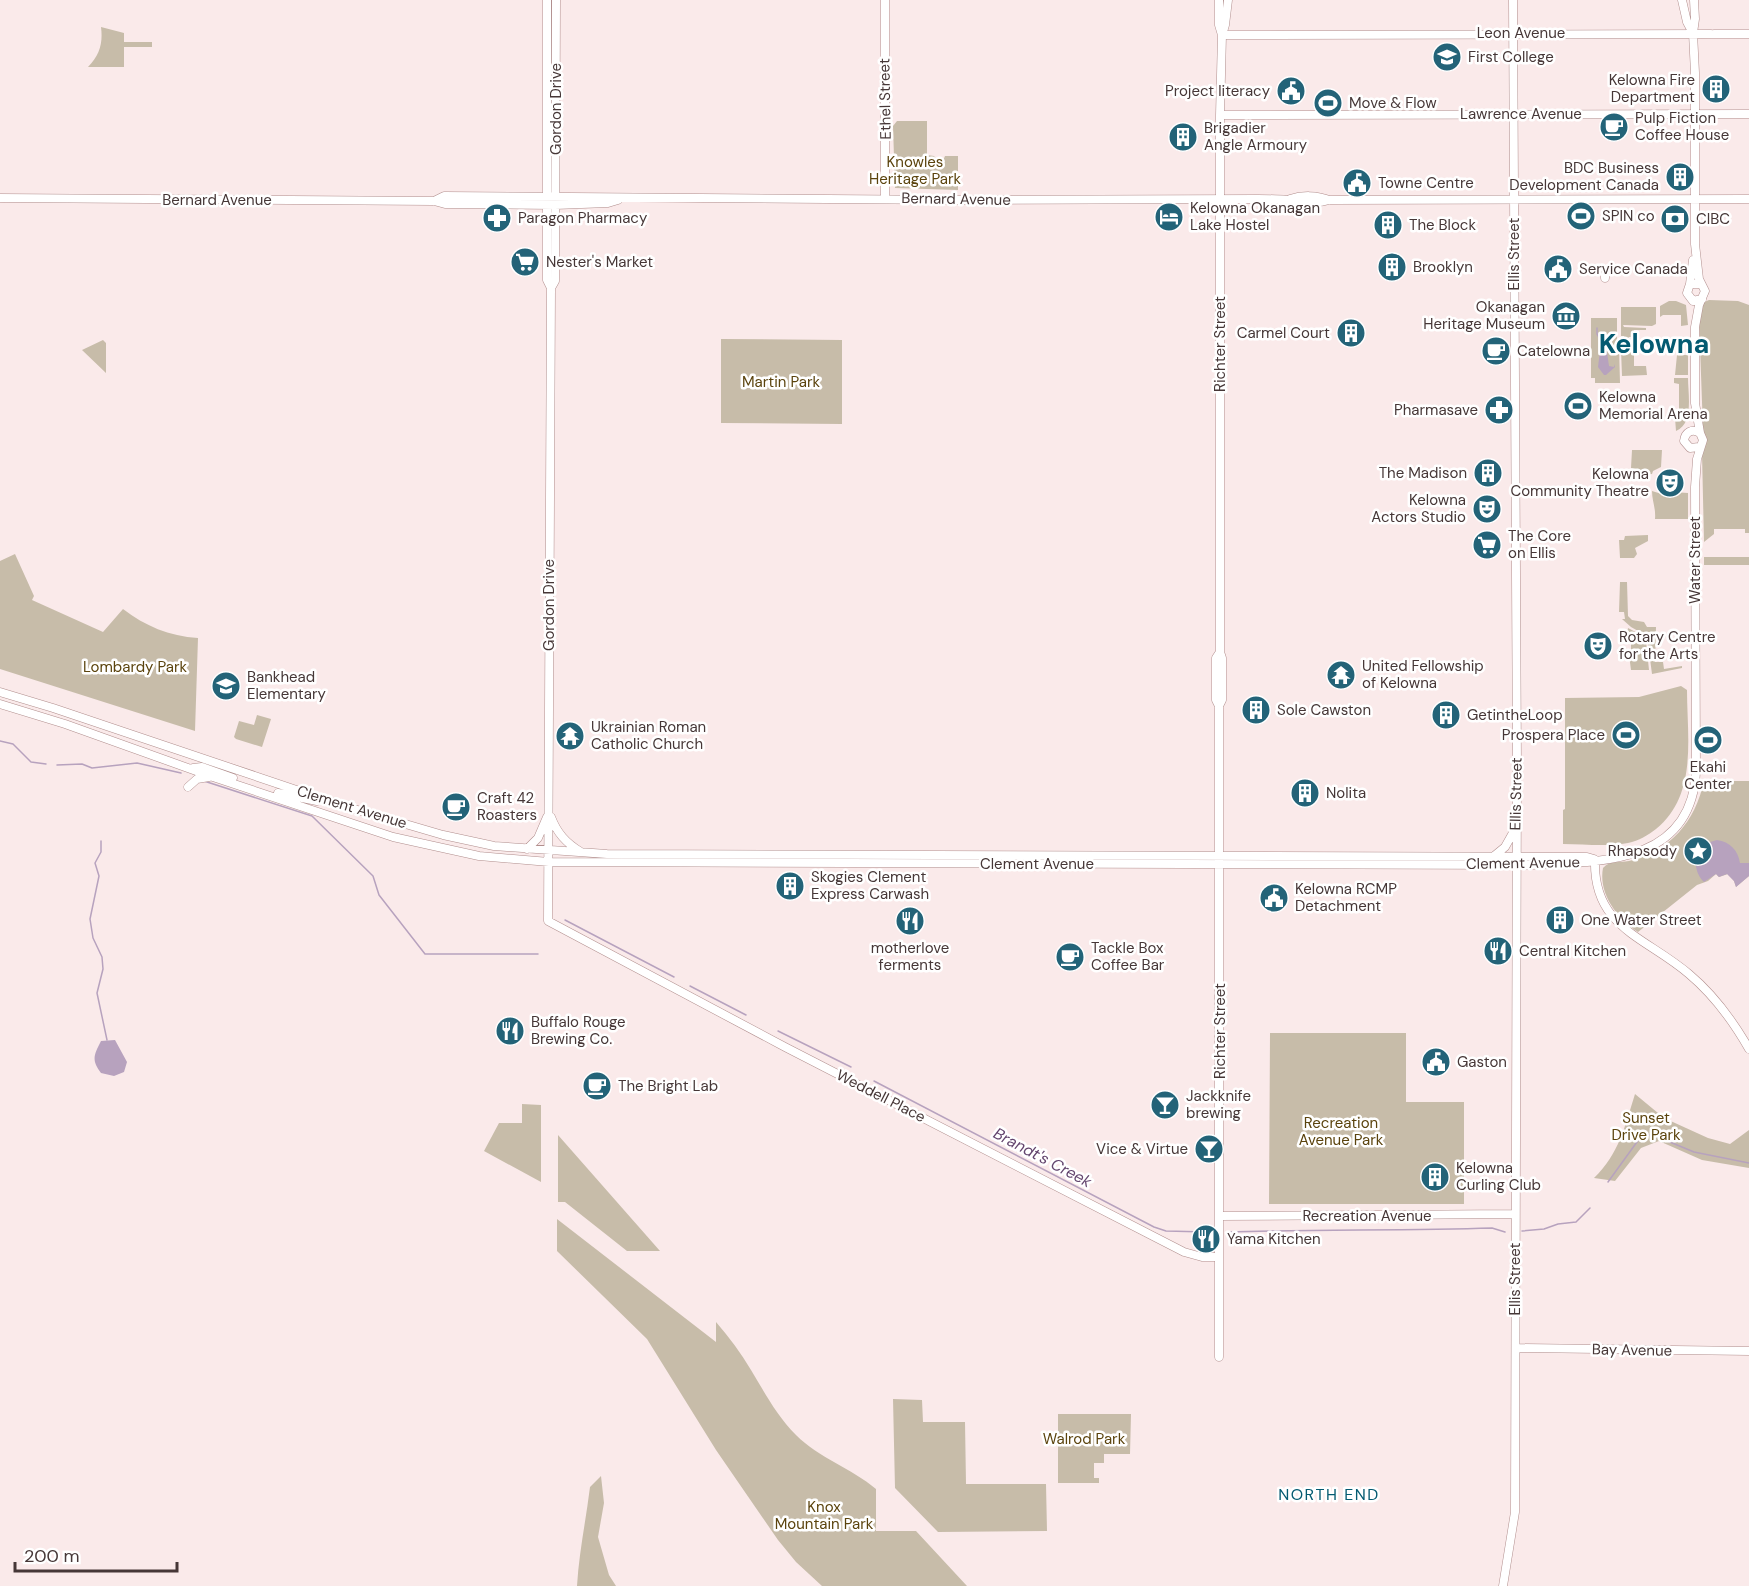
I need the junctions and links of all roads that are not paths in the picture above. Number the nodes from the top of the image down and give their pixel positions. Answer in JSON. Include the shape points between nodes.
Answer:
{"nodes":[{"id":1,"x":547,"y":0,"type":"edge"},
{"id":2,"x":556,"y":0,"type":"edge"},
{"id":3,"x":885,"y":0,"type":"edge"},
{"id":4,"x":1219,"y":0,"type":"edge"},
{"id":5,"x":1228,"y":0,"type":"edge"},
{"id":6,"x":1513,"y":0,"type":"edge"},
{"id":7,"x":1682,"y":0,"type":"edge"},
{"id":8,"x":1694,"y":0,"type":"edge"},
{"id":9,"x":1513,"y":33,"type":"junction"},
{"id":10,"x":1692,"y":33,"type":"junction"},
{"id":11,"x":1749,"y":34,"type":"edge"},
{"id":12,"x":1222,"y":35,"type":"junction"},
{"id":13,"x":1513,"y":114,"type":"junction"},
{"id":14,"x":1695,"y":114,"type":"junction"},
{"id":15,"x":1749,"y":114,"type":"edge"},
{"id":16,"x":1220,"y":115,"type":"junction"},
{"id":17,"x":0,"y":198,"type":"edge"},
{"id":18,"x":885,"y":198,"type":"junction"},
{"id":19,"x":1220,"y":199,"type":"junction"},
{"id":20,"x":1514,"y":199,"type":"junction"},
{"id":21,"x":1695,"y":199,"type":"junction"},
{"id":22,"x":1749,"y":199,"type":"edge"},
{"id":23,"x":551,"y":201,"type":"junction"},
{"id":24,"x":1695,"y":244,"type":"junction"},
{"id":25,"x":1690,"y":284,"type":"junction"},
{"id":26,"x":1701,"y":284,"type":"junction"},
{"id":27,"x":1690,"y":299,"type":"junction"},
{"id":28,"x":1701,"y":299,"type":"junction"},
{"id":29,"x":1695,"y":327,"type":"junction"},
{"id":30,"x":1695,"y":403,"type":"junction"},
{"id":31,"x":1689,"y":431,"type":"junction"},
{"id":32,"x":1700,"y":433,"type":"junction"},
{"id":33,"x":1699,"y":447,"type":"junction"},
{"id":34,"x":1690,"y":448,"type":"junction"},
{"id":35,"x":1695,"y":487,"type":"junction"},
{"id":36,"x":0,"y":692,"type":"edge"},
{"id":37,"x":0,"y":704,"type":"edge"},
{"id":38,"x":192,"y":769,"type":"junction"},
{"id":39,"x":213,"y":777,"type":"junction"},
{"id":40,"x":344,"y":806,"type":"junction"},
{"id":41,"x":549,"y":812,"type":"junction"},
{"id":42,"x":1516,"y":827,"type":"junction"},
{"id":43,"x":527,"y":849,"type":"junction"},
{"id":44,"x":549,"y":851,"type":"junction"},
{"id":45,"x":581,"y":853,"type":"junction"},
{"id":46,"x":718,"y":855,"type":"junction"},
{"id":47,"x":1492,"y":856,"type":"junction"},
{"id":48,"x":1220,"y":860,"type":"junction"},
{"id":49,"x":1595,"y":860,"type":"junction"},
{"id":50,"x":1515,"y":861,"type":"junction"},
{"id":51,"x":549,"y":862,"type":"junction"},
{"id":52,"x":643,"y":864,"type":"junction"},
{"id":53,"x":548,"y":921,"type":"joint"},
{"id":54,"x":1749,"y":1049,"type":"edge"},
{"id":55,"x":1515,"y":1214,"type":"junction"},
{"id":56,"x":1219,"y":1216,"type":"junction"},
{"id":57,"x":1219,"y":1257,"type":"junction"},
{"id":58,"x":1516,"y":1348,"type":"junction"},
{"id":59,"x":1749,"y":1351,"type":"edge"},
{"id":60,"x":1219,"y":1357,"type":"dead end"},
{"id":61,"x":1503,"y":1586,"type":"edge"}],
"edges":[{"from":1,"to":23,"type":"main road","name":"Gordon Drive"},
{"from":2,"to":23,"type":"main road","name":"Gordon Drive"},
{"from":3,"to":18,"type":"main road","name":"Ethel Street"},
{"from":4,"to":12,"type":"main road","name":"Richter Street"},
{"from":5,"to":12,"type":"main road","name":"Richter Street"},
{"from":6,"to":9,"type":"main road","name":"Ellis Street"},
{"from":7,"to":10,"type":"main road"},
{"from":8,"to":10,"type":"main road"},
{"from":9,"to":10,"type":"main road","name":"Leon Avenue"},
{"from":9,"to":12,"type":"main road","name":"Leon Avenue"},
{"from":9,"to":13,"type":"main road","name":"Ellis Street"},
{"from":10,"to":11,"type":"main road","name":"Leon Avenue"},
{"from":10,"to":14,"type":"main road"},
{"from":12,"to":16,"type":"main road","name":"Richter Street"},
{"from":13,"to":14,"type":"main road","name":"Lawrence Avenue"},
{"from":13,"to":16,"type":"main road","name":"Lawrence Avenue"},
{"from":13,"to":20,"type":"main road","name":"Ellis Street"},
{"from":14,"to":15,"type":"main road","name":"Lawrence Avenue"},
{"from":14,"to":21,"type":"main road"},
{"from":16,"to":19,"type":"main road","name":"Richter Street"},
{"from":17,"to":23,"type":"main road","name":"Bernard Avenue","via":[[434,201],[444,196]]},
{"from":18,"to":19,"type":"main road","name":"Bernard Avenue"},
{"from":18,"to":23,"type":"main road","name":"Bernard Avenue"},
{"from":19,"to":20,"type":"main road","name":"Bernard Avenue"},
{"from":19,"to":48,"type":"main road","name":"Richter Street"},
{"from":20,"to":21,"type":"main road","name":"Bernard Avenue"},
{"from":20,"to":42,"type":"main road","name":"Ellis Street"},
{"from":21,"to":22,"type":"main road","name":"Bernard Avenue"},
{"from":21,"to":24,"type":"main road"},
{"from":23,"to":41,"type":"main road","name":"Gordon Drive","via":[[555,281],[551,288]]},
{"from":24,"to":25,"type":"main road"},
{"from":24,"to":26,"type":"main road"},
{"from":25,"to":26,"type":"main road"},
{"from":25,"to":27,"type":"main road","via":[[1686,293]]},
{"from":26,"to":28,"type":"main road","via":[[1705,291]]},
{"from":27,"to":28,"type":"main road"},
{"from":27,"to":29,"type":"main road"},
{"from":28,"to":29,"type":"main road"},
{"from":29,"to":30,"type":"main road"},
{"from":30,"to":31,"type":"main road"},
{"from":30,"to":32,"type":"main road"},
{"from":31,"to":32,"type":"main road"},
{"from":31,"to":34,"type":"main road","via":[[1684,441]]},
{"from":32,"to":33,"type":"main road","via":[[1703,440]]},
{"from":33,"to":34,"type":"main road"},
{"from":33,"to":35,"type":"main road","name":"Water Street"},
{"from":34,"to":35,"type":"main road","name":"Water Street"},
{"from":35,"to":49,"type":"main road","name":"Water Street","via":[[1694,791],[1683,816],[1657,843],[1628,856]]},
{"from":36,"to":40,"type":"main road","name":"Clement Avenue"},
{"from":37,"to":38,"type":"main road","name":"Clement Avenue"},
{"from":38,"to":39,"type":"main road","name":"Clement Avenue"},
{"from":38,"to":39,"type":"main road","via":[[188,787],[197,779]]},
{"from":38,"to":40,"type":"main road","via":[[202,767],[283,795]]},
{"from":39,"to":51,"type":"main road","name":"Clement Avenue","via":[[393,837],[479,856]]},
{"from":40,"to":43,"type":"main road","name":"Clement Avenue","via":[[444,835]]},
{"from":41,"to":43,"type":"main road","via":[[538,838]]},
{"from":41,"to":44,"type":"main road","name":"Gordon Drive"},
{"from":41,"to":45,"type":"main road","via":[[567,844]]},
{"from":42,"to":47,"type":"main road","via":[[1505,847]]},
{"from":42,"to":50,"type":"main road","name":"Ellis Street"},
{"from":43,"to":44,"type":"main road","name":"Clement Avenue"},
{"from":44,"to":45,"type":"main road","name":"Clement Avenue"},
{"from":44,"to":51,"type":"main road","name":"Gordon Drive"},
{"from":45,"to":46,"type":"main road","name":"Clement Avenue"},
{"from":46,"to":48,"type":"main road","name":"Clement Avenue"},
{"from":46,"to":52,"type":"main road","name":"Clement Avenue"},
{"from":47,"to":48,"type":"main road","name":"Clement Avenue"},
{"from":47,"to":50,"type":"main road","name":"Clement Avenue"},
{"from":48,"to":50,"type":"main road","name":"Clement Avenue"},
{"from":48,"to":52,"type":"main road","name":"Clement Avenue"},
{"from":48,"to":56,"type":"main road","name":"Richter Street"},
{"from":49,"to":50,"type":"main road","name":"Clement Avenue","via":[[1587,857]]},
{"from":49,"to":54,"type":"main road","via":[[1600,895],[1611,916],[1700,984],[1723,1009]]},
{"from":50,"to":55,"type":"main road","name":"Ellis Street"},
{"from":51,"to":52,"type":"main road","name":"Clement Avenue"},
{"from":51,"to":53,"type":"main road","name":"Gordon Drive"},
{"from":53,"to":57,"type":"main road","name":"Weddell Place","via":[[1184,1252]]},
{"from":55,"to":56,"type":"main road","name":"Recreation Avenue"},
{"from":55,"to":58,"type":"main road","name":"Ellis Street"},
{"from":56,"to":57,"type":"main road","name":"Richter Street"},
{"from":57,"to":60,"type":"main road","name":"Richter Street"},
{"from":58,"to":59,"type":"main road","name":"Bay Avenue"},
{"from":58,"to":61,"type":"main road","name":"Ellis Street","via":[[1515,1512]]}]}
